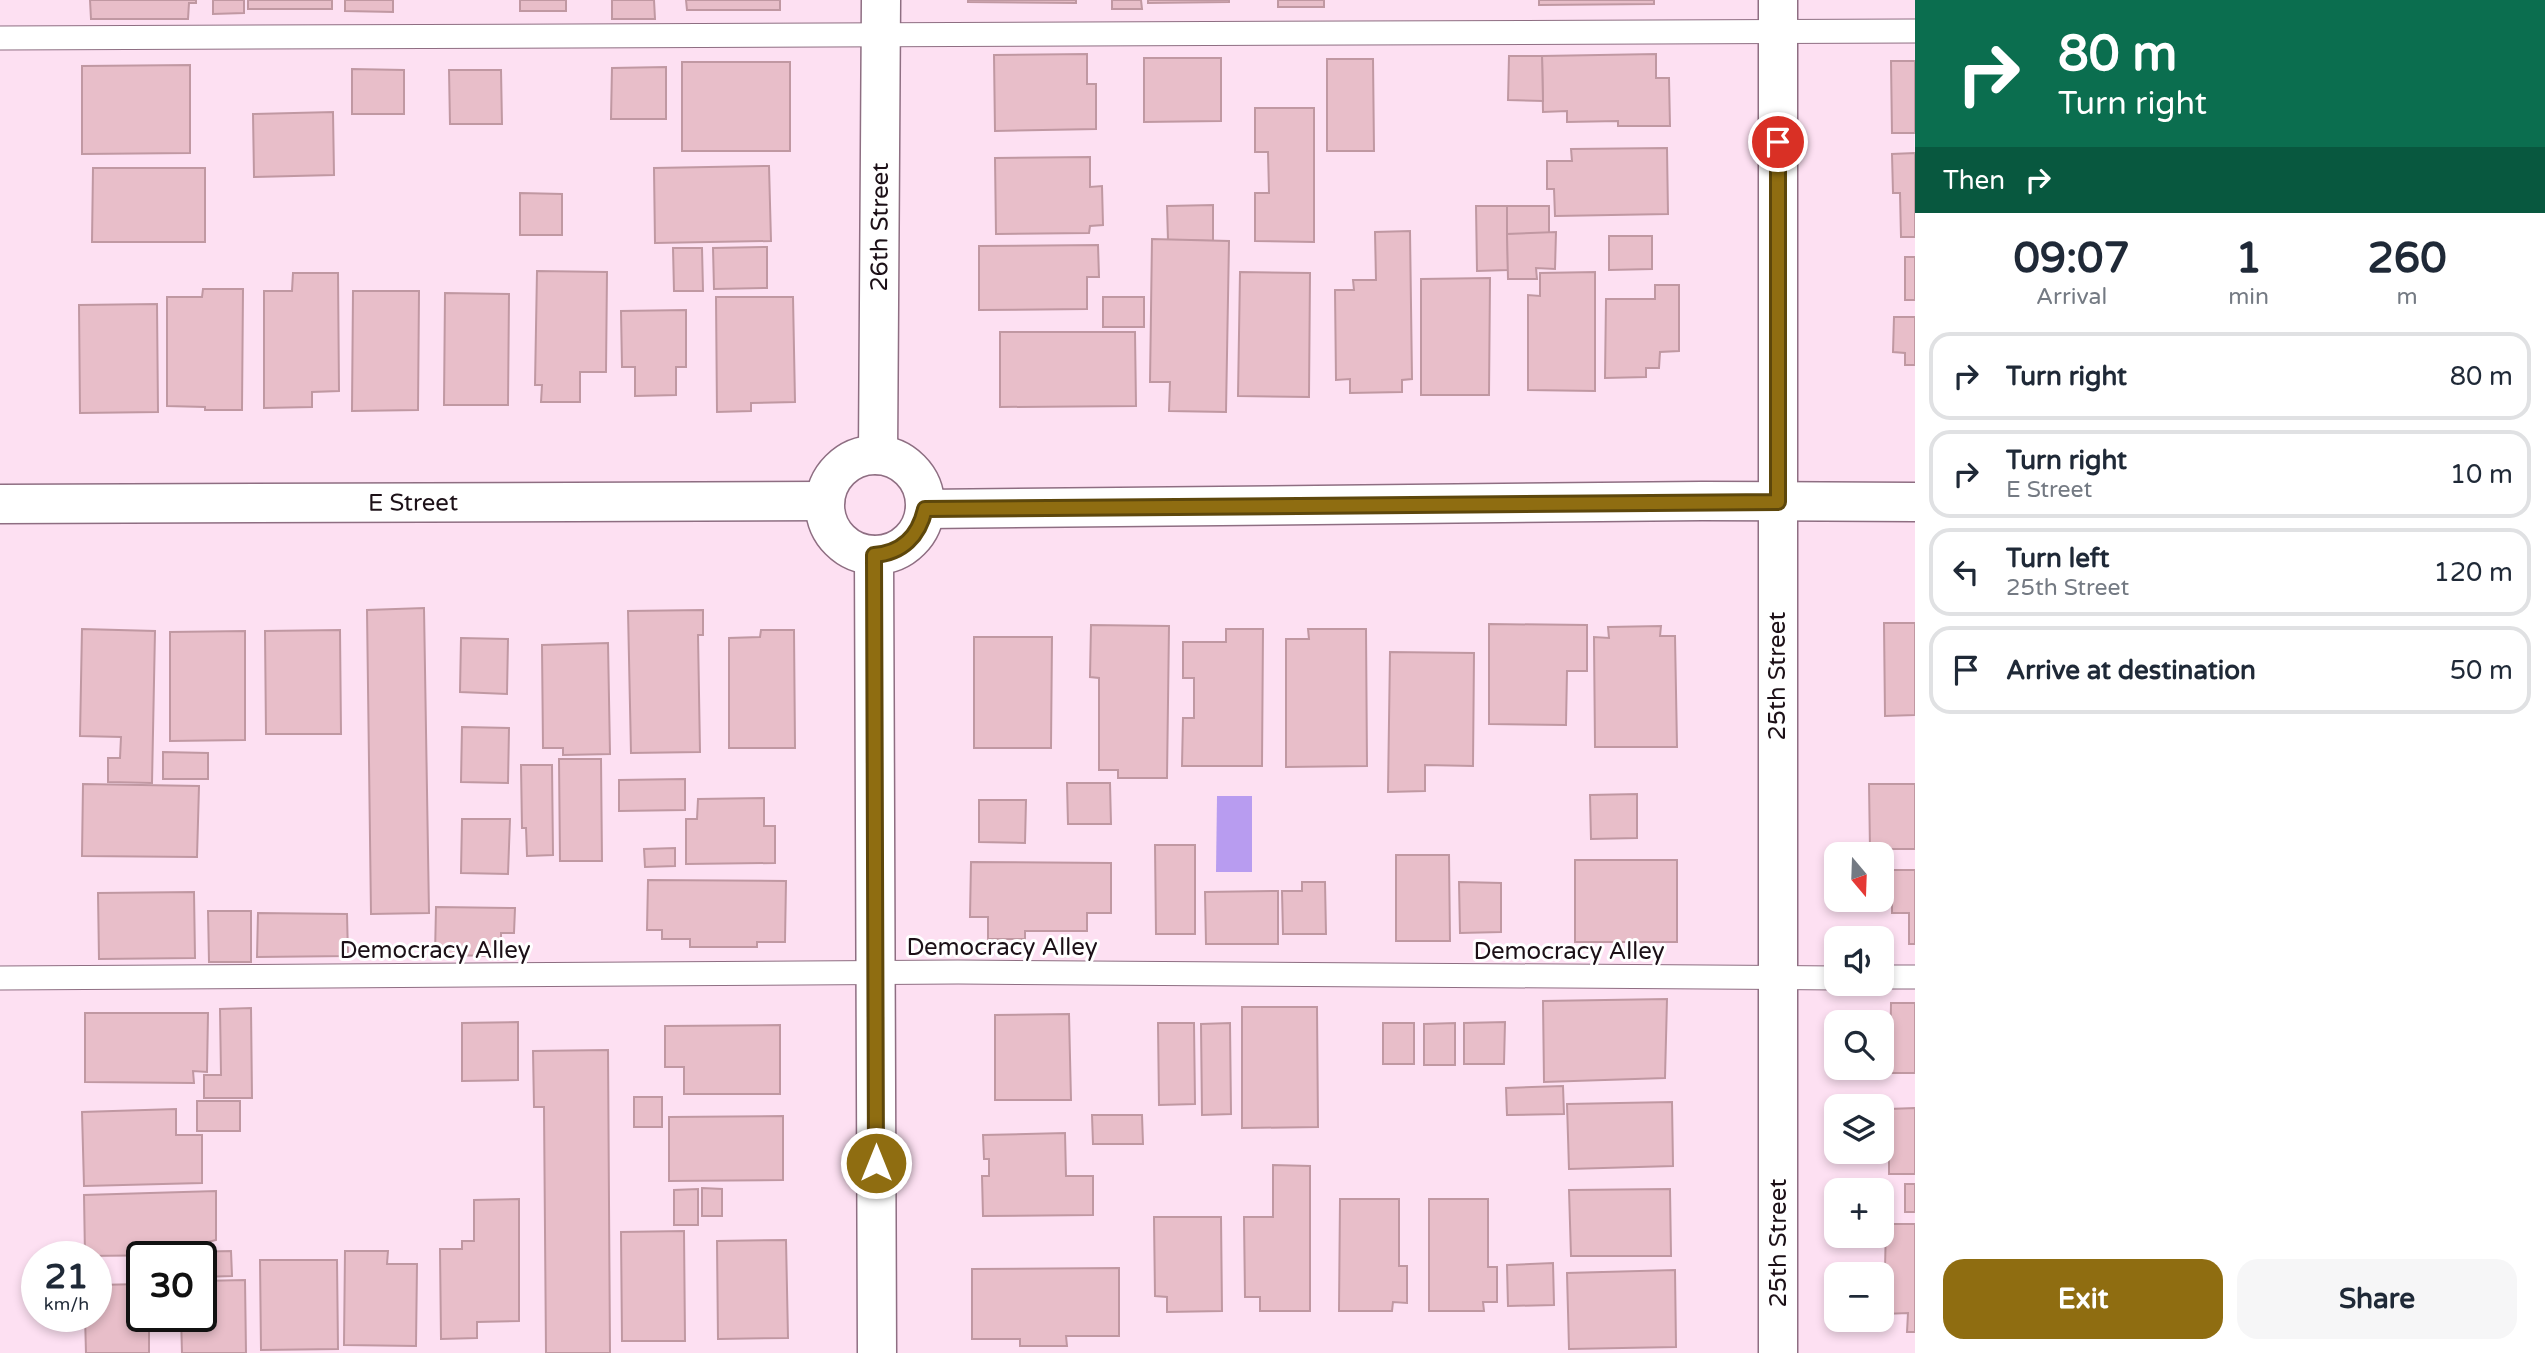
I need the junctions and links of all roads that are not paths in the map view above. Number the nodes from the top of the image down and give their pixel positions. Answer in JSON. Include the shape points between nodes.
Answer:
{"nodes":[{"id":1,"x":1778,"y":16,"type":"edge"},
{"id":2,"x":881,"y":17,"type":"edge"},
{"id":3,"x":1915,"y":31,"type":"edge"},
{"id":4,"x":0,"y":38,"type":"edge"},
{"id":5,"x":878,"y":455,"type":"junction"},
{"id":6,"x":825,"y":501,"type":"junction"},
{"id":7,"x":1778,"y":502,"type":"junction"},
{"id":8,"x":1915,"y":502,"type":"edge"},
{"id":9,"x":0,"y":504,"type":"edge"},
{"id":10,"x":925,"y":509,"type":"junction"},
{"id":11,"x":874,"y":555,"type":"junction"},
{"id":12,"x":876,"y":974,"type":"junction"},
{"id":13,"x":1894,"y":977,"type":"edge"},
{"id":14,"x":1915,"y":977,"type":"edge"},
{"id":15,"x":0,"y":978,"type":"edge"},
{"id":16,"x":1777,"y":978,"type":"junction"},
{"id":17,"x":1824,"y":978,"type":"edge"},
{"id":18,"x":877,"y":1353,"type":"edge"},
{"id":19,"x":1778,"y":1353,"type":"edge"}],
"edges":[{"from":1,"to":2,"type":"lane"},
{"from":1,"to":3,"type":"lane"},
{"from":1,"to":7,"type":"street","name":"25th Street"},
{"from":2,"to":4,"type":"lane"},
{"from":2,"to":5,"type":"street","name":"26th Street"},
{"from":5,"to":6,"type":"street","via":[[859,458],[842,468],[830,483]]},
{"from":5,"to":10,"type":"street","via":[[897,460],[913,473],[923,489]]},
{"from":6,"to":9,"type":"street","name":"E Street"},
{"from":6,"to":11,"type":"street","via":[[828,522],[838,539],[854,551]]},
{"from":7,"to":8,"type":"street"},
{"from":7,"to":10,"type":"street"},
{"from":7,"to":16,"type":"street","name":"25th Street"},
{"from":10,"to":11,"type":"street","via":[[908,542],[887,554]]},
{"from":11,"to":12,"type":"street"},
{"from":12,"to":15,"type":"lane","name":"Democracy Alley"},
{"from":12,"to":16,"type":"lane","name":"Democracy Alley"},
{"from":12,"to":18,"type":"street"},
{"from":13,"to":14,"type":"lane"},
{"from":16,"to":17,"type":"lane","name":"Democracy Alley"},
{"from":16,"to":19,"type":"street","name":"25th Street"}]}
